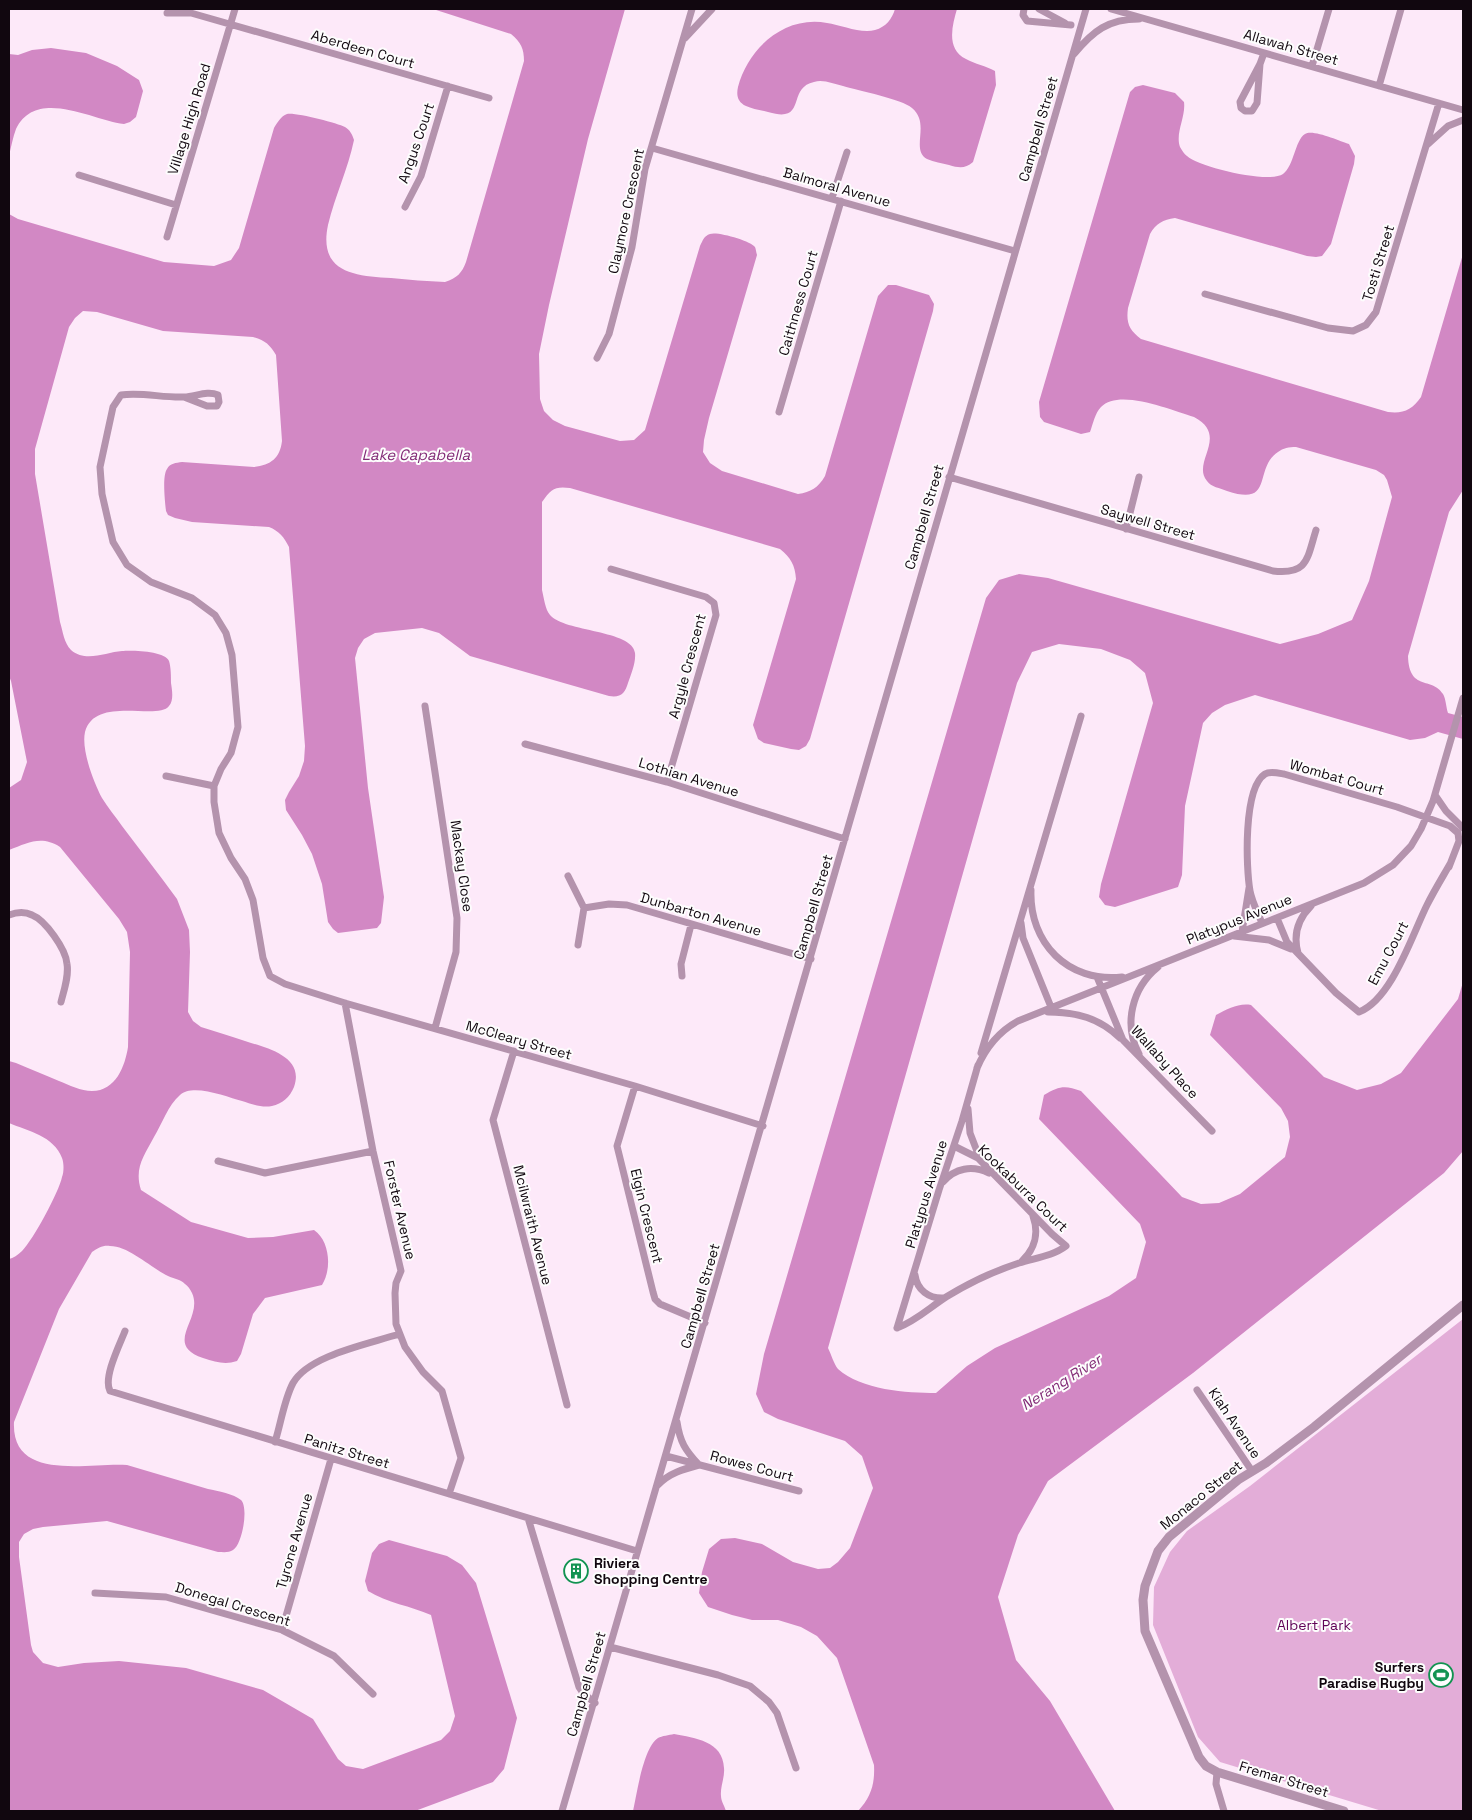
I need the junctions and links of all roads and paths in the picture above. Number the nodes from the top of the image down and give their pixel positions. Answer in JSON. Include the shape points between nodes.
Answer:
{"nodes":[{"id":1,"x":235,"y":9,"type":"edge"},
{"id":2,"x":692,"y":9,"type":"edge"},
{"id":3,"x":712,"y":9,"type":"edge"},
{"id":4,"x":1024,"y":9,"type":"edge"},
{"id":5,"x":1039,"y":9,"type":"edge"},
{"id":6,"x":1086,"y":9,"type":"edge"},
{"id":7,"x":1111,"y":9,"type":"edge"},
{"id":8,"x":1329,"y":9,"type":"edge"},
{"id":9,"x":1401,"y":9,"type":"edge"},
{"id":10,"x":167,"y":13,"type":"dead end"},
{"id":11,"x":1146,"y":19,"type":"junction"},
{"id":12,"x":230,"y":24,"type":"junction"},
{"id":13,"x":1071,"y":25,"type":"junction"},
{"id":14,"x":1080,"y":28,"type":"junction"},
{"id":15,"x":684,"y":39,"type":"junction"},
{"id":16,"x":1264,"y":53,"type":"junction"},
{"id":17,"x":1072,"y":56,"type":"junction"},
{"id":18,"x":1260,"y":64,"type":"junction"},
{"id":19,"x":1312,"y":66,"type":"junction"},
{"id":20,"x":448,"y":86,"type":"junction"},
{"id":21,"x":1379,"y":86,"type":"junction"},
{"id":22,"x":489,"y":98,"type":"dead end"},
{"id":23,"x":1438,"y":103,"type":"junction"},
{"id":24,"x":1463,"y":110,"type":"edge"},
{"id":25,"x":1463,"y":120,"type":"edge"},
{"id":26,"x":1426,"y":146,"type":"junction"},
{"id":27,"x":652,"y":148,"type":"junction"},
{"id":28,"x":847,"y":152,"type":"dead end"},
{"id":29,"x":79,"y":175,"type":"dead end"},
{"id":30,"x":832,"y":198,"type":"junction"},
{"id":31,"x":841,"y":201,"type":"junction"},
{"id":32,"x":176,"y":205,"type":"junction"},
{"id":33,"x":406,"y":207,"type":"dead end"},
{"id":34,"x":167,"y":238,"type":"dead end"},
{"id":35,"x":1015,"y":251,"type":"junction"},
{"id":36,"x":1205,"y":294,"type":"dead end"},
{"id":37,"x":597,"y":358,"type":"dead end"},
{"id":38,"x":184,"y":397,"type":"dead end"},
{"id":39,"x":779,"y":412,"type":"dead end"},
{"id":40,"x":949,"y":477,"type":"junction"},
{"id":41,"x":1139,"y":478,"type":"dead end"},
{"id":42,"x":1126,"y":529,"type":"junction"},
{"id":43,"x":1316,"y":530,"type":"dead end"},
{"id":44,"x":611,"y":569,"type":"dead end"},
{"id":45,"x":1463,"y":698,"type":"edge"},
{"id":46,"x":425,"y":706,"type":"dead end"},
{"id":47,"x":1080,"y":716,"type":"dead end"},
{"id":48,"x":525,"y":744,"type":"dead end"},
{"id":49,"x":166,"y":776,"type":"dead end"},
{"id":50,"x":667,"y":782,"type":"junction"},
{"id":51,"x":214,"y":786,"type":"junction"},
{"id":52,"x":1435,"y":795,"type":"junction"},
{"id":53,"x":1426,"y":818,"type":"junction"},
{"id":54,"x":1463,"y":828,"type":"edge"},
{"id":55,"x":845,"y":839,"type":"junction"},
{"id":56,"x":1463,"y":842,"type":"edge"},
{"id":57,"x":1449,"y":867,"type":"junction"},
{"id":58,"x":568,"y":876,"type":"dead end"},
{"id":59,"x":1032,"y":880,"type":"junction"},
{"id":60,"x":1249,"y":886,"type":"junction"},
{"id":61,"x":1320,"y":900,"type":"junction"},
{"id":62,"x":584,"y":908,"type":"junction"},
{"id":63,"x":9,"y":915,"type":"edge"},
{"id":64,"x":1021,"y":915,"type":"junction"},
{"id":65,"x":1277,"y":918,"type":"junction"},
{"id":66,"x":1262,"y":924,"type":"junction"},
{"id":67,"x":691,"y":925,"type":"junction"},
{"id":68,"x":1242,"y":932,"type":"junction"},
{"id":69,"x":1232,"y":936,"type":"junction"},
{"id":70,"x":578,"y":946,"type":"dead end"},
{"id":71,"x":1298,"y":954,"type":"junction"},
{"id":72,"x":811,"y":959,"type":"junction"},
{"id":73,"x":1165,"y":963,"type":"junction"},
{"id":74,"x":1136,"y":974,"type":"junction"},
{"id":75,"x":682,"y":976,"type":"dead end"},
{"id":76,"x":1097,"y":977,"type":"junction"},
{"id":77,"x":1102,"y":988,"type":"junction"},
{"id":78,"x":61,"y":1002,"type":"dead end"},
{"id":79,"x":345,"y":1002,"type":"junction"},
{"id":80,"x":1052,"y":1010,"type":"junction"},
{"id":81,"x":435,"y":1028,"type":"junction"},
{"id":82,"x":1124,"y":1041,"type":"junction"},
{"id":83,"x":514,"y":1052,"type":"junction"},
{"id":84,"x":1143,"y":1061,"type":"junction"},
{"id":85,"x":977,"y":1068,"type":"junction"},
{"id":86,"x":635,"y":1086,"type":"junction"},
{"id":87,"x":967,"y":1102,"type":"junction"},
{"id":88,"x":763,"y":1126,"type":"junction"},
{"id":89,"x":1212,"y":1131,"type":"dead end"},
{"id":90,"x":954,"y":1146,"type":"junction"},
{"id":91,"x":374,"y":1151,"type":"junction"},
{"id":92,"x":218,"y":1161,"type":"dead end"},
{"id":93,"x":984,"y":1165,"type":"junction"},
{"id":94,"x":996,"y":1177,"type":"junction"},
{"id":95,"x":939,"y":1190,"type":"junction"},
{"id":96,"x":1030,"y":1212,"type":"junction"},
{"id":97,"x":1020,"y":1262,"type":"junction"},
{"id":98,"x":916,"y":1269,"type":"junction"},
{"id":99,"x":946,"y":1297,"type":"junction"},
{"id":100,"x":1463,"y":1305,"type":"edge"},
{"id":101,"x":705,"y":1322,"type":"junction"},
{"id":102,"x":897,"y":1328,"type":"joint"},
{"id":103,"x":125,"y":1331,"type":"dead end"},
{"id":104,"x":399,"y":1334,"type":"junction"},
{"id":105,"x":1197,"y":1390,"type":"dead end"},
{"id":106,"x":567,"y":1405,"type":"dead end"},
{"id":107,"x":676,"y":1419,"type":"junction"},
{"id":108,"x":275,"y":1442,"type":"junction"},
{"id":109,"x":666,"y":1456,"type":"junction"},
{"id":110,"x":331,"y":1459,"type":"junction"},
{"id":111,"x":699,"y":1465,"type":"junction"},
{"id":112,"x":1252,"y":1471,"type":"junction"},
{"id":113,"x":656,"y":1487,"type":"junction"},
{"id":114,"x":798,"y":1491,"type":"dead end"},
{"id":115,"x":449,"y":1494,"type":"junction"},
{"id":116,"x":528,"y":1518,"type":"junction"},
{"id":117,"x":637,"y":1551,"type":"junction"},
{"id":118,"x":95,"y":1593,"type":"dead end"},
{"id":119,"x":282,"y":1630,"type":"junction"},
{"id":120,"x":610,"y":1647,"type":"junction"},
{"id":121,"x":373,"y":1694,"type":"dead end"},
{"id":122,"x":595,"y":1703,"type":"junction"},
{"id":123,"x":796,"y":1768,"type":"dead end"},
{"id":124,"x":1217,"y":1772,"type":"junction"},
{"id":125,"x":562,"y":1811,"type":"edge"},
{"id":126,"x":1224,"y":1811,"type":"edge"},
{"id":127,"x":1344,"y":1811,"type":"edge"}],
"edges":[{"from":1,"to":12,"type":"street","name":"Village High Road"},
{"from":2,"to":15,"type":"street","name":"Claymore Crescent"},
{"from":3,"to":15,"type":"street","name":"Claymore Crescent"},
{"from":4,"to":13,"type":"street","via":[[1022,15],[1027,21]]},
{"from":5,"to":13,"type":"street"},
{"from":6,"to":14,"type":"street","name":"Campbell Street"},
{"from":7,"to":11,"type":"street","name":"Allawah Street"},
{"from":8,"to":19,"type":"street"},
{"from":9,"to":21,"type":"street"},
{"from":10,"to":12,"type":"street","name":"Aberdeen Court","via":[[191,14]]},
{"from":11,"to":16,"type":"street","name":"Allawah Street"},
{"from":11,"to":17,"type":"street","via":[[1124,20],[1102,27],[1088,37]]},
{"from":12,"to":20,"type":"street","name":"Aberdeen Court"},
{"from":12,"to":32,"type":"street","name":"Village High Road"},
{"from":13,"to":14,"type":"street"},
{"from":14,"to":17,"type":"street","name":"Campbell Street"},
{"from":15,"to":27,"type":"street","name":"Claymore Crescent"},
{"from":16,"to":18,"type":"street"},
{"from":16,"to":19,"type":"street","name":"Allawah Street"},
{"from":17,"to":35,"type":"street","name":"Campbell Street"},
{"from":18,"to":18,"type":"street","via":[[1257,103],[1252,111],[1245,111],[1240,102]]},
{"from":19,"to":21,"type":"street","name":"Allawah Street"},
{"from":20,"to":22,"type":"street","name":"Aberdeen Court"},
{"from":20,"to":33,"type":"street","name":"Angus Court","via":[[421,176]]},
{"from":21,"to":23,"type":"street","name":"Allawah Street"},
{"from":23,"to":24,"type":"street","name":"Allawah Street"},
{"from":23,"to":26,"type":"street","name":"Tosti Street"},
{"from":25,"to":26,"type":"street","via":[[1448,126]]},
{"from":26,"to":36,"type":"street","name":"Tosti Street","via":[[1376,312],[1366,325],[1353,331],[1328,328]]},
{"from":27,"to":30,"type":"street","name":"Balmoral Avenue"},
{"from":27,"to":37,"type":"street","name":"Claymore Crescent","via":[[645,169],[630,256],[609,334]]},
{"from":28,"to":30,"type":"street"},
{"from":29,"to":32,"type":"street"},
{"from":30,"to":31,"type":"street","name":"Balmoral Avenue"},
{"from":31,"to":35,"type":"street","name":"Balmoral Avenue"},
{"from":31,"to":39,"type":"street","name":"Caithness Court"},
{"from":32,"to":34,"type":"street","name":"Village High Road"},
{"from":35,"to":40,"type":"street","name":"Campbell Street"},
{"from":38,"to":51,"type":"street","via":[[121,395],[114,407],[100,467],[102,494],[113,542],[128,565],[151,582],[192,598],[215,615],[226,634],[232,655],[238,727]]},
{"from":40,"to":42,"type":"street","name":"Saywell Street"},
{"from":40,"to":55,"type":"street","name":"Campbell Street"},
{"from":41,"to":42,"type":"street"},
{"from":42,"to":43,"type":"street","name":"Saywell Street","via":[[1287,573],[1301,567]]},
{"from":44,"to":50,"type":"street","name":"Argyle Crescent","via":[[706,597],[714,603],[716,615]]},
{"from":45,"to":52,"type":"street","name":"Platypus Avenue"},
{"from":46,"to":81,"type":"street","name":"Mackay Close","via":[[457,918],[456,952]]},
{"from":47,"to":59,"type":"street","name":"Platypus Avenue"},
{"from":48,"to":50,"type":"street","name":"Lothian Avenue"},
{"from":49,"to":51,"type":"street"},
{"from":50,"to":55,"type":"street","name":"Lothian Avenue"},
{"from":51,"to":79,"type":"street","name":"McCleary Street","via":[[219,833],[253,900],[263,958],[270,976],[285,984]]},
{"from":52,"to":53,"type":"street","name":"Platypus Avenue"},
{"from":52,"to":54,"type":"street"},
{"from":53,"to":57,"type":"street","name":"Emu Court","via":[[1450,826],[1458,835],[1459,843]]},
{"from":53,"to":60,"type":"street","name":"Wombat Court","via":[[1284,774],[1266,773],[1257,785],[1247,820]]},
{"from":53,"to":61,"type":"street","name":"Platypus Avenue","via":[[1411,846],[1393,865],[1364,883]]},
{"from":55,"to":72,"type":"street","name":"Campbell Street"},
{"from":56,"to":57,"type":"street","name":"Emu Court"},
{"from":57,"to":71,"type":"street","name":"Emu Court","via":[[1394,974],[1366,1008],[1358,1012]]},
{"from":58,"to":62,"type":"street"},
{"from":59,"to":64,"type":"street","name":"Platypus Avenue"},
{"from":59,"to":76,"type":"street","via":[[1032,907],[1036,926],[1045,944],[1067,966]]},
{"from":60,"to":66,"type":"street","name":"Wombat Court"},
{"from":60,"to":68,"type":"street","name":"Wombat Court"},
{"from":61,"to":65,"type":"street","name":"Platypus Avenue"},
{"from":61,"to":71,"type":"street","via":[[1298,923]]},
{"from":62,"to":67,"type":"street","name":"Dunbarton Avenue","via":[[609,904],[627,906]]},
{"from":62,"to":70,"type":"street"},
{"from":63,"to":78,"type":"street","via":[[21,912],[33,915],[64,951],[68,971]]},
{"from":64,"to":80,"type":"street","via":[[1023,938]]},
{"from":64,"to":85,"type":"street","name":"Platypus Avenue"},
{"from":65,"to":66,"type":"street","name":"Platypus Avenue"},
{"from":65,"to":71,"type":"street","name":"Emu Court","via":[[1286,940]]},
{"from":66,"to":68,"type":"street","name":"Platypus Avenue"},
{"from":67,"to":72,"type":"street","name":"Dunbarton Avenue"},
{"from":67,"to":75,"type":"street","via":[[681,964]]},
{"from":68,"to":69,"type":"street","name":"Platypus Avenue"},
{"from":69,"to":71,"type":"street","via":[[1268,940]]},
{"from":69,"to":73,"type":"street","name":"Platypus Avenue"},
{"from":72,"to":88,"type":"street","name":"Campbell Street"},
{"from":73,"to":74,"type":"street","name":"Platypus Avenue"},
{"from":73,"to":84,"type":"street","via":[[1149,975],[1132,1006],[1132,1035]]},
{"from":74,"to":76,"type":"street","via":[[1117,978]]},
{"from":74,"to":77,"type":"street","name":"Platypus Avenue"},
{"from":76,"to":77,"type":"street","name":"Wallaby Place"},
{"from":77,"to":80,"type":"street","name":"Platypus Avenue"},
{"from":77,"to":82,"type":"street","name":"Wallaby Place"},
{"from":79,"to":81,"type":"street","name":"McCleary Street"},
{"from":79,"to":91,"type":"street","name":"Forster Avenue"},
{"from":80,"to":82,"type":"street","via":[[1093,1019]]},
{"from":80,"to":85,"type":"street","name":"Platypus Avenue","via":[[1012,1024],[997,1035]]},
{"from":81,"to":83,"type":"street","name":"McCleary Street"},
{"from":82,"to":84,"type":"street","name":"Wallaby Place"},
{"from":83,"to":86,"type":"street","name":"McCleary Street"},
{"from":83,"to":106,"type":"street","name":"Mcilwraith Avenue","via":[[494,1120]]},
{"from":84,"to":89,"type":"street","name":"Wallaby Place"},
{"from":85,"to":87,"type":"street","name":"Platypus Avenue"},
{"from":86,"to":88,"type":"street","name":"McCleary Street"},
{"from":86,"to":101,"type":"street","name":"Elgin Crescent","via":[[618,1146],[653,1292],[660,1304]]},
{"from":87,"to":90,"type":"street","name":"Platypus Avenue"},
{"from":87,"to":93,"type":"street","via":[[970,1133]]},
{"from":88,"to":101,"type":"street","name":"Campbell Street"},
{"from":90,"to":93,"type":"street","name":"Kookaburra Court","via":[[973,1154]]},
{"from":90,"to":95,"type":"street","name":"Platypus Avenue"},
{"from":91,"to":92,"type":"street","via":[[265,1173]]},
{"from":91,"to":104,"type":"street","name":"Forster Avenue","via":[[400,1271],[395,1300]]},
{"from":93,"to":94,"type":"street","name":"Kookaburra Court"},
{"from":94,"to":95,"type":"street","via":[[980,1169],[967,1168],[949,1176]]},
{"from":94,"to":96,"type":"street","name":"Kookaburra Court"},
{"from":95,"to":98,"type":"street","name":"Platypus Avenue"},
{"from":96,"to":97,"type":"street","via":[[1035,1222],[1035,1238],[1029,1253]]},
{"from":96,"to":97,"type":"street","name":"Kookaburra Court","via":[[1066,1246]]},
{"from":97,"to":99,"type":"street","name":"Kookaburra Court","via":[[978,1279]]},
{"from":98,"to":99,"type":"street","via":[[917,1282],[922,1290],[931,1296]]},
{"from":98,"to":102,"type":"street","name":"Platypus Avenue"},
{"from":99,"to":102,"type":"street","name":"Kookaburra Court","via":[[915,1320]]},
{"from":100,"to":112,"type":"street","name":"Monaco Street","via":[[1314,1427]]},
{"from":101,"to":107,"type":"street","name":"Campbell Street"},
{"from":103,"to":108,"type":"street","name":"Panitz Street","via":[[108,1377],[110,1391]]},
{"from":104,"to":108,"type":"street","via":[[320,1360],[304,1370],[292,1385]]},
{"from":104,"to":115,"type":"street","name":"Forster Avenue","via":[[423,1372],[442,1391],[462,1458]]},
{"from":105,"to":112,"type":"street","name":"Kiah Avenue"},
{"from":107,"to":109,"type":"street","name":"Campbell Street"},
{"from":107,"to":111,"type":"street","name":"Rowes Court","via":[[686,1452]]},
{"from":108,"to":110,"type":"street","name":"Panitz Street"},
{"from":109,"to":111,"type":"street","name":"Rowes Court"},
{"from":109,"to":113,"type":"street","name":"Campbell Street"},
{"from":110,"to":115,"type":"street","name":"Panitz Street"},
{"from":110,"to":119,"type":"street","name":"Tyrone Avenue"},
{"from":111,"to":113,"type":"street","name":"Rowes Court","via":[[665,1478]]},
{"from":111,"to":114,"type":"street","name":"Rowes Court"},
{"from":112,"to":124,"type":"street","name":"Monaco Street","via":[[1169,1537],[1150,1569],[1143,1600],[1146,1631],[1157,1662],[1200,1757],[1206,1766]]},
{"from":113,"to":117,"type":"street","name":"Campbell Street"},
{"from":115,"to":116,"type":"street","name":"Panitz Street"},
{"from":116,"to":117,"type":"street","name":"Panitz Street"},
{"from":116,"to":122,"type":"street","via":[[579,1687]]},
{"from":117,"to":120,"type":"street","name":"Campbell Street"},
{"from":118,"to":119,"type":"street","name":"Donegal Crescent","via":[[166,1597]]},
{"from":119,"to":121,"type":"street","name":"Donegal Crescent","via":[[334,1656]]},
{"from":120,"to":122,"type":"street","name":"Campbell Street"},
{"from":120,"to":123,"type":"street","via":[[718,1675],[755,1690],[777,1713]]},
{"from":122,"to":125,"type":"street","name":"Campbell Street"},
{"from":124,"to":126,"type":"street","via":[[1216,1784]]},
{"from":124,"to":127,"type":"street","name":"Fremar Street"}]}
